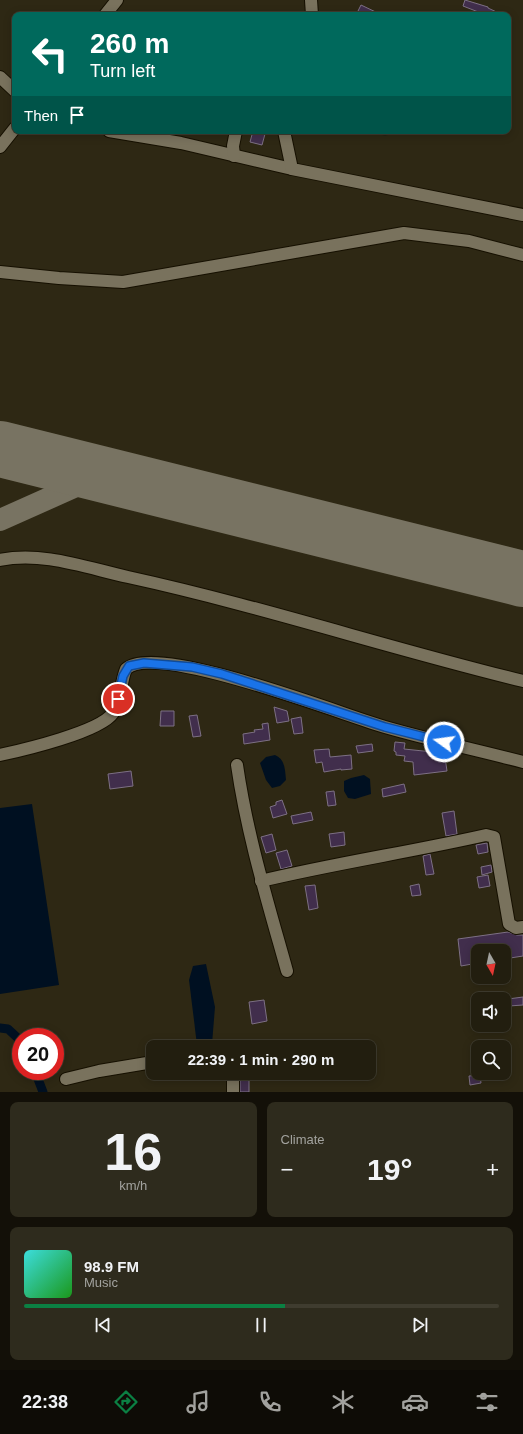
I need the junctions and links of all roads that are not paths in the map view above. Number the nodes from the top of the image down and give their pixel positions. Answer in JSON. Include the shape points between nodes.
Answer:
{"nodes":[{"id":1,"x":117,"y":0,"type":"edge"},
{"id":2,"x":311,"y":0,"type":"edge"},
{"id":3,"x":107,"y":12,"type":"edge"},
{"id":4,"x":312,"y":12,"type":"edge"},
{"id":5,"x":12,"y":132,"type":"edge"},
{"id":6,"x":126,"y":134,"type":"edge"},
{"id":7,"x":235,"y":134,"type":"edge"},
{"id":8,"x":285,"y":134,"type":"edge"},
{"id":9,"x":0,"y":147,"type":"edge"},
{"id":10,"x":234,"y":156,"type":"junction"},
{"id":11,"x":292,"y":169,"type":"junction"},
{"id":12,"x":523,"y":215,"type":"edge"},
{"id":13,"x":523,"y":255,"type":"edge"},
{"id":14,"x":0,"y":272,"type":"edge"},
{"id":15,"x":0,"y":560,"type":"edge"},
{"id":16,"x":523,"y":681,"type":"edge"},
{"id":17,"x":0,"y":755,"type":"edge"},
{"id":18,"x":523,"y":762,"type":"edge"},
{"id":19,"x":237,"y":765,"type":"dead end"},
{"id":20,"x":261,"y":881,"type":"junction"},
{"id":21,"x":523,"y":927,"type":"edge"},
{"id":22,"x":287,"y":971,"type":"dead end"},
{"id":23,"x":146,"y":1063,"type":"edge"},
{"id":24,"x":66,"y":1079,"type":"dead end"},
{"id":25,"x":233,"y":1080,"type":"edge"},
{"id":26,"x":233,"y":1092,"type":"edge"}],
"edges":[{"from":1,"to":3,"type":"street"},
{"from":2,"to":4,"type":"street"},
{"from":5,"to":9,"type":"street"},
{"from":6,"to":10,"type":"street"},
{"from":7,"to":10,"type":"street"},
{"from":8,"to":11,"type":"street"},
{"from":10,"to":11,"type":"street"},
{"from":11,"to":12,"type":"street"},
{"from":13,"to":14,"type":"street","via":[[469,241],[404,233],[123,282]]},
{"from":15,"to":16,"type":"street","via":[[38,557],[177,588]]},
{"from":17,"to":18,"type":"street","via":[[54,742],[109,717],[116,707],[126,669],[134,664],[144,663],[178,664],[222,674],[385,727]]},
{"from":19,"to":20,"type":"street"},
{"from":20,"to":21,"type":"street","via":[[486,835],[494,836],[509,924],[516,928]]},
{"from":20,"to":22,"type":"street"},
{"from":23,"to":24,"type":"street"},
{"from":25,"to":26,"type":"street"}]}
